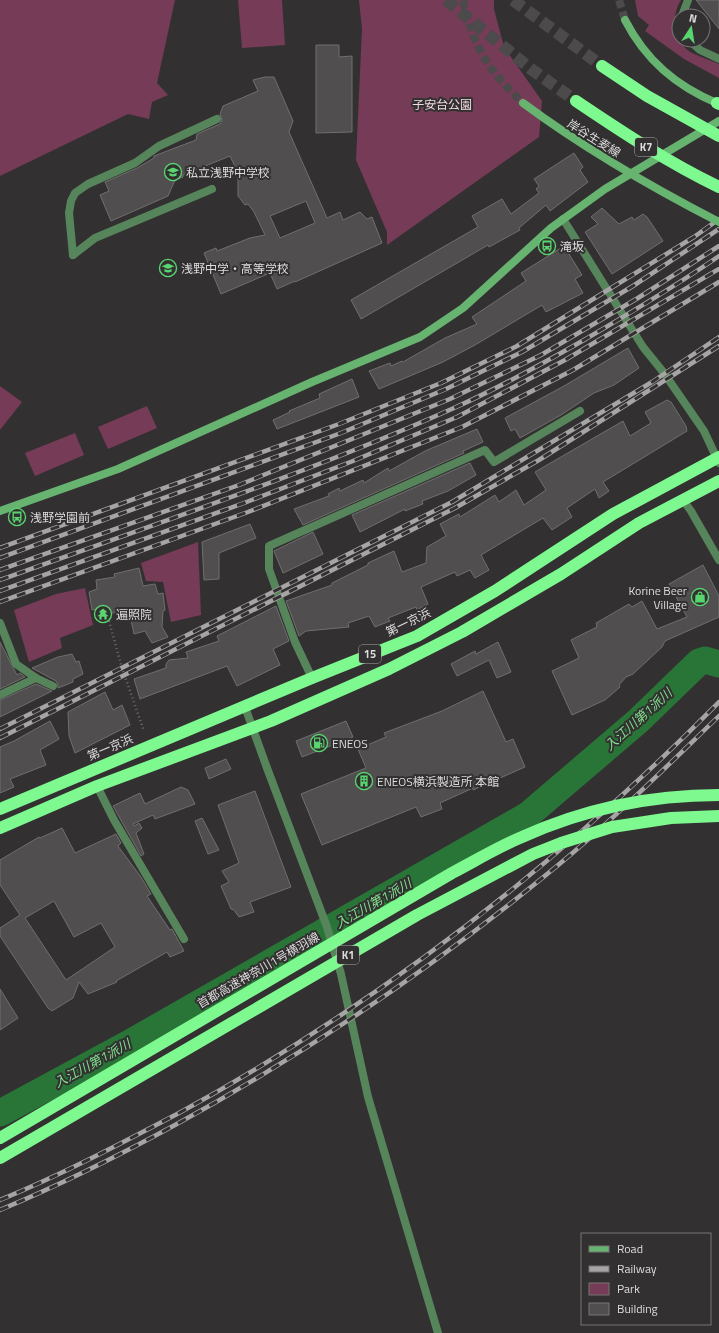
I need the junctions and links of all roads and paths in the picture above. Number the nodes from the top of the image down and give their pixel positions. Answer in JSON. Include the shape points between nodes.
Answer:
{"nodes":[{"id":1,"x":625,"y":20,"type":"tunnel mouth"},
{"id":2,"x":698,"y":48,"type":"edge"},
{"id":3,"x":719,"y":59,"type":"edge"},
{"id":4,"x":602,"y":66,"type":"tunnel mouth"},
{"id":5,"x":576,"y":101,"type":"tunnel mouth"},
{"id":6,"x":523,"y":103,"type":"tunnel mouth"},
{"id":7,"x":718,"y":104,"type":"edge"},
{"id":8,"x":217,"y":119,"type":"dead end"},
{"id":9,"x":719,"y":121,"type":"edge"},
{"id":10,"x":719,"y":136,"type":"edge"},
{"id":11,"x":719,"y":187,"type":"edge"},
{"id":12,"x":212,"y":189,"type":"dead end"},
{"id":13,"x":563,"y":219,"type":"junction"},
{"id":14,"x":719,"y":222,"type":"edge"},
{"id":15,"x":580,"y":411,"type":"dead end"},
{"id":16,"x":718,"y":459,"type":"edge"},
{"id":17,"x":719,"y":481,"type":"edge"},
{"id":18,"x":683,"y":500,"type":"junction"},
{"id":19,"x":0,"y":511,"type":"edge"},
{"id":20,"x":719,"y":560,"type":"edge"},
{"id":21,"x":109,"y":622,"type":"dead end"},
{"id":22,"x":0,"y":623,"type":"edge"},
{"id":23,"x":36,"y":678,"type":"junction"},
{"id":24,"x":312,"y":678,"type":"junction"},
{"id":25,"x":53,"y":686,"type":"dead end"},
{"id":26,"x":0,"y":695,"type":"edge"},
{"id":27,"x":245,"y":707,"type":"junction"},
{"id":28,"x":252,"y":728,"type":"junction"},
{"id":29,"x":144,"y":731,"type":"dead end"},
{"id":30,"x":97,"y":786,"type":"junction"},
{"id":31,"x":719,"y":795,"type":"edge"},
{"id":32,"x":0,"y":809,"type":"edge"},
{"id":33,"x":719,"y":816,"type":"edge"},
{"id":34,"x":0,"y":828,"type":"edge"},
{"id":35,"x":184,"y":939,"type":"dead end"},
{"id":36,"x":0,"y":1138,"type":"edge"},
{"id":37,"x":0,"y":1158,"type":"edge"},
{"id":38,"x":438,"y":1333,"type":"edge"}],
"edges":[{"from":1,"to":7,"type":"street","via":[[634,36],[660,68],[694,92]]},
{"from":2,"to":3,"type":"street"},
{"from":4,"to":10,"type":"highway","bridge":true,"via":[[647,96]]},
{"from":5,"to":11,"type":"highway","number":"K7","bridge":true,"via":[[629,136]]},
{"from":6,"to":14,"type":"street","name":"岸谷生麦線","bridge":true,"via":[[561,132],[602,157]]},
{"from":8,"to":12,"type":"street","via":[[158,146],[135,163],[88,184],[75,193],[69,213],[73,255],[95,238]]},
{"from":9,"to":13,"type":"street","via":[[605,189]]},
{"from":13,"to":16,"type":"street","via":[[642,347],[664,372],[704,431]]},
{"from":13,"to":19,"type":"street","via":[[463,308],[420,337],[312,382],[118,469]]},
{"from":15,"to":24,"type":"street","via":[[494,462],[485,450],[269,546],[269,569],[295,642]]},
{"from":16,"to":24,"type":"highway","name":"第一京浜","number":"15","via":[[613,514],[495,592],[417,636]]},
{"from":17,"to":18,"type":"highway","number":"15"},
{"from":18,"to":20,"type":"street","via":[[692,511]]},
{"from":18,"to":28,"type":"highway","number":"15","via":[[639,523],[561,574],[462,632],[389,669]]},
{"from":21,"to":29,"type":"path"},
{"from":22,"to":23,"type":"street","via":[[16,664]]},
{"from":23,"to":25,"type":"street"},
{"from":23,"to":26,"type":"street"},
{"from":24,"to":27,"type":"highway","name":"第一京浜","number":"15"},
{"from":27,"to":28,"type":"street"},
{"from":27,"to":32,"type":"highway","name":"第一京浜","number":"15"},
{"from":28,"to":30,"type":"highway","number":"15"},
{"from":28,"to":38,"type":"street","bridge":true,"via":[[310,882],[341,974],[368,1097]]},
{"from":30,"to":34,"type":"highway","number":"15"},
{"from":30,"to":35,"type":"street","via":[[114,820]]},
{"from":31,"to":36,"type":"highway","name":"首都高速神奈川1号横羽線","number":"K1","bridge":true,"via":[[668,797],[609,807],[581,814],[521,837],[452,873]]},
{"from":33,"to":37,"type":"highway","number":"K1","bridge":true,"via":[[671,818],[612,827],[526,857],[417,915]]}]}
